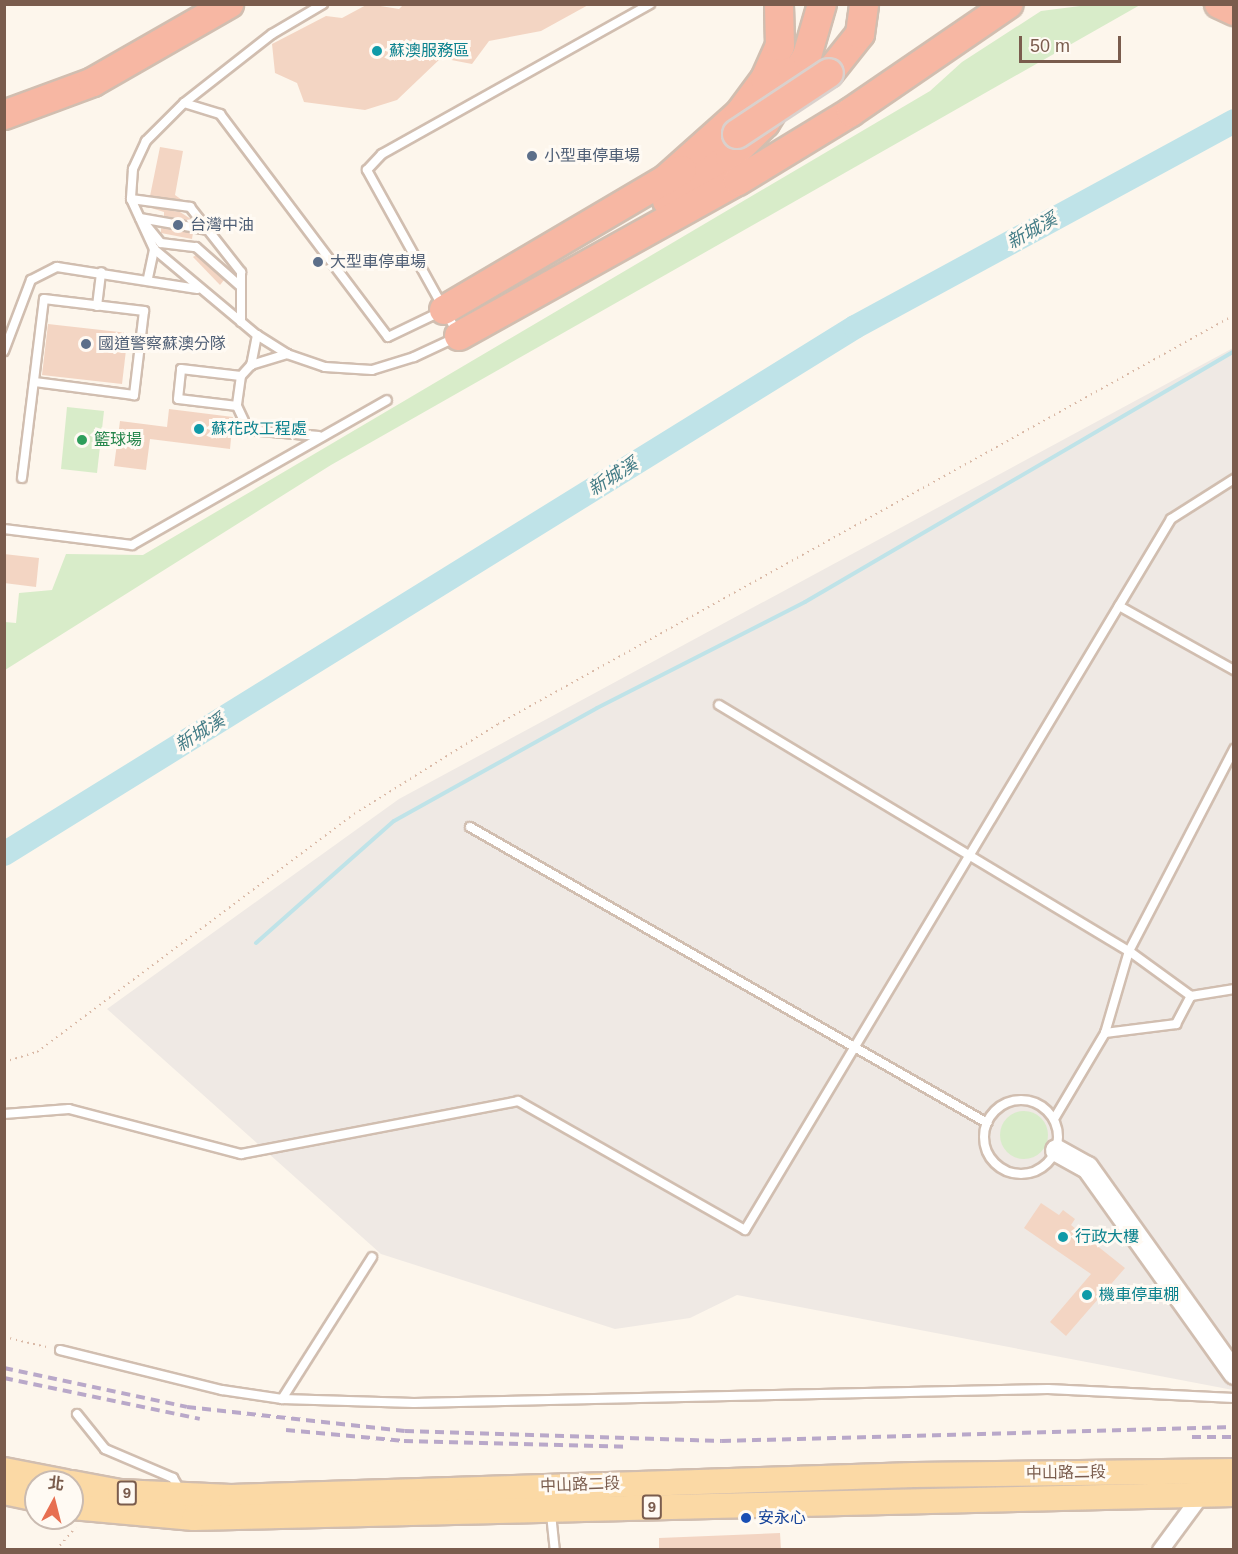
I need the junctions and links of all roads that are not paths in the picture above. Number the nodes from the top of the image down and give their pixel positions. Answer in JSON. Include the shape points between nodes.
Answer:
{"nodes":[{"id":1,"x":229,"y":4,"type":"edge"},
{"id":2,"x":323,"y":4,"type":"edge"},
{"id":3,"x":650,"y":4,"type":"edge"},
{"id":4,"x":779,"y":4,"type":"edge"},
{"id":5,"x":822,"y":4,"type":"edge"},
{"id":6,"x":864,"y":4,"type":"edge"},
{"id":7,"x":1009,"y":4,"type":"edge"},
{"id":8,"x":1219,"y":4,"type":"edge"},
{"id":9,"x":1233,"y":11,"type":"edge"},
{"id":10,"x":184,"y":103,"type":"junction"},
{"id":11,"x":4,"y":115,"type":"edge"},
{"id":12,"x":657,"y":187,"type":"junction"},
{"id":13,"x":131,"y":199,"type":"junction"},
{"id":14,"x":140,"y":218,"type":"junction"},
{"id":15,"x":208,"y":230,"type":"junction"},
{"id":16,"x":154,"y":249,"type":"junction"},
{"id":17,"x":101,"y":272,"type":"junction"},
{"id":18,"x":148,"y":278,"type":"junction"},
{"id":19,"x":552,"y":280,"type":"junction"},
{"id":20,"x":241,"y":287,"type":"junction"},
{"id":21,"x":198,"y":289,"type":"junction"},
{"id":22,"x":97,"y":306,"type":"junction"},
{"id":23,"x":444,"y":310,"type":"junction"},
{"id":24,"x":241,"y":322,"type":"junction"},
{"id":25,"x":257,"y":335,"type":"junction"},
{"id":26,"x":459,"y":336,"type":"junction"},
{"id":27,"x":4,"y":351,"type":"edge"},
{"id":28,"x":287,"y":354,"type":"junction"},
{"id":29,"x":251,"y":365,"type":"junction"},
{"id":30,"x":241,"y":376,"type":"junction"},
{"id":31,"x":35,"y":382,"type":"junction"},
{"id":32,"x":387,"y":400,"type":"dead end"},
{"id":33,"x":237,"y":406,"type":"junction"},
{"id":34,"x":321,"y":436,"type":"junction"},
{"id":35,"x":22,"y":478,"type":"dead end"},
{"id":36,"x":1233,"y":479,"type":"edge"},
{"id":37,"x":4,"y":529,"type":"edge"},
{"id":38,"x":1119,"y":606,"type":"junction"},
{"id":39,"x":1233,"y":670,"type":"edge"},
{"id":40,"x":719,"y":705,"type":"dead end"},
{"id":41,"x":1233,"y":749,"type":"edge"},
{"id":42,"x":470,"y":827,"type":"dead end"},
{"id":43,"x":968,"y":855,"type":"junction"},
{"id":44,"x":1130,"y":951,"type":"junction"},
{"id":45,"x":1233,"y":989,"type":"edge"},
{"id":46,"x":1191,"y":996,"type":"junction"},
{"id":47,"x":1105,"y":1033,"type":"junction"},
{"id":48,"x":854,"y":1047,"type":"junction"},
{"id":49,"x":4,"y":1114,"type":"edge"},
{"id":50,"x":1054,"y":1119,"type":"junction"},
{"id":51,"x":987,"y":1123,"type":"junction"},
{"id":52,"x":1056,"y":1150,"type":"junction"},
{"id":53,"x":372,"y":1257,"type":"dead end"},
{"id":54,"x":60,"y":1350,"type":"road end"},
{"id":55,"x":1233,"y":1373,"type":"edge"},
{"id":56,"x":1233,"y":1398,"type":"edge"},
{"id":57,"x":282,"y":1399,"type":"junction"},
{"id":58,"x":77,"y":1414,"type":"dead end"},
{"id":59,"x":4,"y":1470,"type":"edge"},
{"id":60,"x":1224,"y":1471,"type":"edge"},
{"id":61,"x":24,"y":1474,"type":"edge"},
{"id":62,"x":914,"y":1475,"type":"junction"},
{"id":63,"x":84,"y":1485,"type":"edge"},
{"id":64,"x":4,"y":1492,"type":"edge"},
{"id":65,"x":1202,"y":1494,"type":"junction"},
{"id":66,"x":1233,"y":1494,"type":"edge"},
{"id":67,"x":24,"y":1496,"type":"edge"},
{"id":68,"x":914,"y":1499,"type":"junction"},
{"id":69,"x":181,"y":1506,"type":"junction"},
{"id":70,"x":84,"y":1508,"type":"edge"},
{"id":71,"x":551,"y":1509,"type":"junction"},
{"id":72,"x":555,"y":1550,"type":"edge"},
{"id":73,"x":1160,"y":1550,"type":"edge"}],
"edges":[{"from":1,"to":11,"type":"highway","via":[[93,82]]},
{"from":2,"to":10,"type":"lane","via":[[272,34]]},
{"from":3,"to":23,"type":"lane","via":[[382,154],[367,170]]},
{"from":4,"to":12,"type":"highway","via":[[780,46],[765,80],[739,114]]},
{"from":5,"to":19,"type":"highway","via":[[807,56],[751,137],[730,157]]},
{"from":6,"to":12,"type":"highway","bridge":true,"via":[[860,34],[829,73]]},
{"from":7,"to":19,"type":"highway","via":[[795,146]]},
{"from":8,"to":9,"type":"highway"},
{"from":10,"to":13,"type":"lane","via":[[146,141],[133,169]]},
{"from":10,"to":23,"type":"lane","via":[[220,114],[388,338]]},
{"from":12,"to":23,"type":"highway"},
{"from":13,"to":14,"type":"lane"},
{"from":13,"to":15,"type":"lane","via":[[190,207]]},
{"from":14,"to":15,"type":"lane"},
{"from":14,"to":16,"type":"lane"},
{"from":14,"to":20,"type":"lane","via":[[161,243],[196,247]]},
{"from":15,"to":20,"type":"lane","via":[[241,272]]},
{"from":16,"to":18,"type":"lane"},
{"from":16,"to":21,"type":"lane"},
{"from":17,"to":18,"type":"lane"},
{"from":17,"to":22,"type":"lane"},
{"from":17,"to":27,"type":"lane","via":[[57,267],[31,280]]},
{"from":18,"to":21,"type":"lane"},
{"from":19,"to":26,"type":"highway"},
{"from":20,"to":24,"type":"lane"},
{"from":21,"to":24,"type":"lane"},
{"from":22,"to":31,"type":"lane","via":[[44,299]]},
{"from":22,"to":31,"type":"lane","via":[[144,311],[134,395]]},
{"from":23,"to":26,"type":"lane"},
{"from":24,"to":25,"type":"lane"},
{"from":25,"to":28,"type":"lane"},
{"from":25,"to":29,"type":"lane"},
{"from":26,"to":28,"type":"lane","via":[[414,357],[372,370],[325,367]]},
{"from":28,"to":29,"type":"lane"},
{"from":29,"to":30,"type":"lane"},
{"from":30,"to":33,"type":"lane"},
{"from":30,"to":33,"type":"lane","via":[[181,369],[177,399]]},
{"from":31,"to":35,"type":"lane"},
{"from":32,"to":34,"type":"lane"},
{"from":33,"to":34,"type":"lane","via":[[248,430]]},
{"from":34,"to":37,"type":"lane","via":[[132,544]]},
{"from":36,"to":38,"type":"lane","via":[[1171,519]]},
{"from":38,"to":39,"type":"lane"},
{"from":38,"to":43,"type":"lane"},
{"from":40,"to":43,"type":"lane"},
{"from":41,"to":44,"type":"lane"},
{"from":42,"to":48,"type":"lane"},
{"from":43,"to":44,"type":"lane"},
{"from":43,"to":48,"type":"lane"},
{"from":44,"to":46,"type":"lane"},
{"from":44,"to":47,"type":"lane"},
{"from":45,"to":46,"type":"lane"},
{"from":46,"to":47,"type":"lane","via":[[1176,1024]]},
{"from":47,"to":50,"type":"lane"},
{"from":48,"to":49,"type":"lane","via":[[746,1230],[518,1101],[241,1154],[69,1109]]},
{"from":48,"to":51,"type":"lane"},
{"from":50,"to":51,"type":"lane","via":[[1041,1105],[1016,1100],[998,1108]]},
{"from":50,"to":52,"type":"lane","via":[[1059,1137]]},
{"from":51,"to":52,"type":"lane","via":[[986,1149],[1008,1171],[1034,1172],[1050,1161]]},
{"from":52,"to":55,"type":"street","via":[[1087,1167]]},
{"from":53,"to":57,"type":"lane"},
{"from":54,"to":57,"type":"lane","via":[[222,1390]]},
{"from":56,"to":57,"type":"lane","via":[[1048,1389],[414,1403]]},
{"from":58,"to":69,"type":"lane","via":[[105,1449],[173,1478]]},
{"from":59,"to":61,"type":"main road"},
{"from":60,"to":62,"type":"main road","name":"中山路二段","number":"9"},
{"from":60,"to":65,"type":"street"},
{"from":62,"to":68,"type":"main road"},
{"from":62,"to":69,"type":"main road","name":"中山路二段","number":"9","via":[[231,1497]]},
{"from":63,"to":69,"type":"main road","name":"中山路二段","number":"9"},
{"from":64,"to":67,"type":"main road"},
{"from":65,"to":66,"type":"main road","name":"中山路二段","number":"9"},
{"from":65,"to":68,"type":"main road","name":"中山路二段","number":"9"},
{"from":65,"to":73,"type":"street"},
{"from":68,"to":71,"type":"main road","name":"中山路二段","number":"9"},
{"from":69,"to":70,"type":"main road","name":"中山路二段","number":"9"},
{"from":69,"to":71,"type":"main road","name":"中山路二段","number":"9"},
{"from":71,"to":72,"type":"lane"}]}
